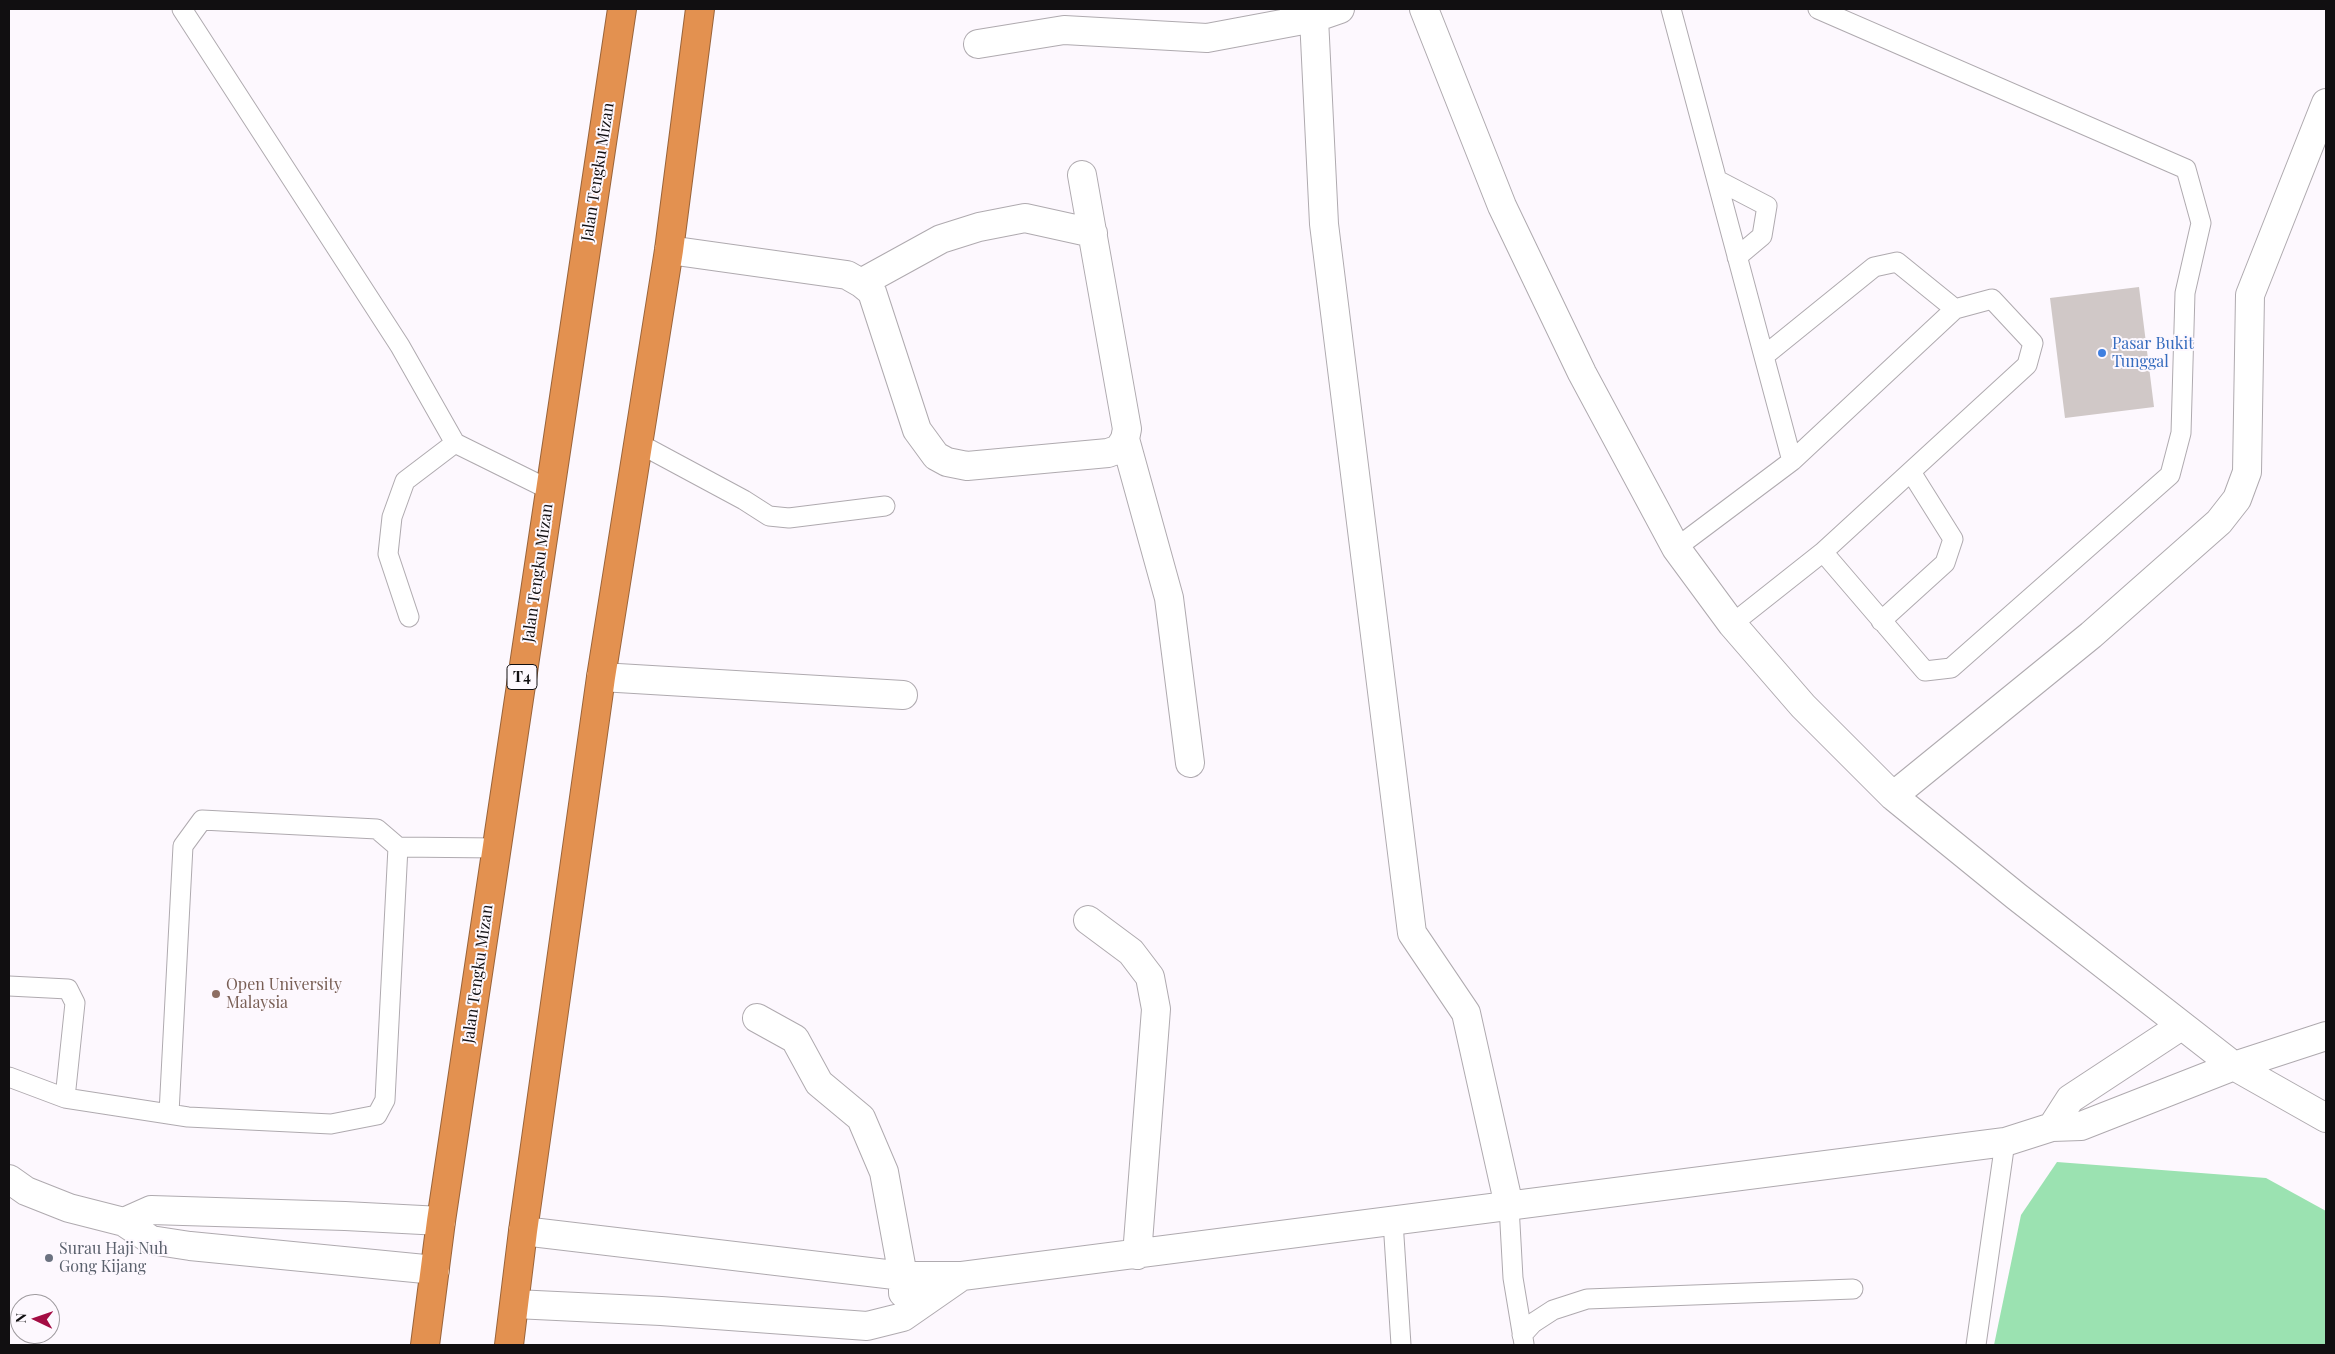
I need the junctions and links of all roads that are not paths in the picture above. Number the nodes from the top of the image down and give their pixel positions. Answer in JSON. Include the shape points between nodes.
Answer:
{"nodes":[{"id":1,"x":182,"y":9,"type":"edge"},
{"id":2,"x":622,"y":9,"type":"edge"},
{"id":3,"x":700,"y":9,"type":"edge"},
{"id":4,"x":1340,"y":9,"type":"edge"},
{"id":5,"x":1424,"y":9,"type":"edge"},
{"id":6,"x":1671,"y":9,"type":"edge"},
{"id":7,"x":1818,"y":9,"type":"edge"},
{"id":8,"x":1314,"y":18,"type":"junction"},
{"id":9,"x":978,"y":44,"type":"dead end"},
{"id":10,"x":2326,"y":103,"type":"edge"},
{"id":11,"x":1082,"y":175,"type":"dead end"},
{"id":12,"x":1717,"y":180,"type":"junction"},
{"id":13,"x":1092,"y":233,"type":"junction"},
{"id":14,"x":669,"y":250,"type":"junction"},
{"id":15,"x":1737,"y":257,"type":"junction"},
{"id":16,"x":861,"y":283,"type":"junction"},
{"id":17,"x":1955,"y":309,"type":"junction"},
{"id":18,"x":1764,"y":356,"type":"junction"},
{"id":19,"x":1125,"y":439,"type":"junction"},
{"id":20,"x":455,"y":443,"type":"junction"},
{"id":21,"x":638,"y":443,"type":"junction"},
{"id":22,"x":1792,"y":461,"type":"junction"},
{"id":23,"x":1911,"y":472,"type":"junction"},
{"id":24,"x":550,"y":490,"type":"junction"},
{"id":25,"x":885,"y":506,"type":"dead end"},
{"id":26,"x":1676,"y":548,"type":"junction"},
{"id":27,"x":1824,"y":552,"type":"junction"},
{"id":28,"x":409,"y":617,"type":"dead end"},
{"id":29,"x":1882,"y":621,"type":"junction"},
{"id":30,"x":1732,"y":624,"type":"junction"},
{"id":31,"x":600,"y":677,"type":"junction"},
{"id":32,"x":903,"y":695,"type":"dead end"},
{"id":33,"x":1190,"y":763,"type":"dead end"},
{"id":34,"x":1893,"y":796,"type":"junction"},
{"id":35,"x":398,"y":846,"type":"junction"},
{"id":36,"x":497,"y":848,"type":"junction"},
{"id":37,"x":1088,"y":920,"type":"dead end"},
{"id":38,"x":9,"y":986,"type":"edge"},
{"id":39,"x":757,"y":1018,"type":"dead end"},
{"id":40,"x":2182,"y":1026,"type":"junction"},
{"id":41,"x":2326,"y":1036,"type":"edge"},
{"id":42,"x":2234,"y":1066,"type":"junction"},
{"id":43,"x":9,"y":1077,"type":"edge"},
{"id":44,"x":65,"y":1098,"type":"junction"},
{"id":45,"x":168,"y":1113,"type":"junction"},
{"id":46,"x":2326,"y":1118,"type":"edge"},
{"id":47,"x":2052,"y":1127,"type":"junction"},
{"id":48,"x":2005,"y":1142,"type":"junction"},
{"id":49,"x":9,"y":1179,"type":"edge"},
{"id":50,"x":1509,"y":1206,"type":"junction"},
{"id":51,"x":441,"y":1221,"type":"junction"},
{"id":52,"x":1393,"y":1221,"type":"junction"},
{"id":53,"x":124,"y":1222,"type":"junction"},
{"id":54,"x":523,"y":1231,"type":"junction"},
{"id":55,"x":1136,"y":1255,"type":"junction"},
{"id":56,"x":435,"y":1270,"type":"junction"},
{"id":57,"x":903,"y":1276,"type":"junction"},
{"id":58,"x":962,"y":1276,"type":"junction"},
{"id":59,"x":1853,"y":1289,"type":"dead end"},
{"id":60,"x":515,"y":1304,"type":"junction"},
{"id":61,"x":904,"y":1317,"type":"junction"},
{"id":62,"x":1523,"y":1340,"type":"edge"},
{"id":63,"x":425,"y":1345,"type":"edge"},
{"id":64,"x":510,"y":1345,"type":"edge"},
{"id":65,"x":1402,"y":1345,"type":"edge"},
{"id":66,"x":1976,"y":1345,"type":"edge"}],
"edges":[{"from":1,"to":20,"type":"lane","via":[[400,346]]},
{"from":2,"to":24,"type":"highway","name":"Jalan Tengku Mizan","number":"T4"},
{"from":3,"to":14,"type":"highway"},
{"from":4,"to":8,"type":"street"},
{"from":5,"to":26,"type":"street","via":[[1502,206],[1582,373]]},
{"from":6,"to":12,"type":"lane"},
{"from":7,"to":29,"type":"lane","via":[[2186,169],[2201,223],[2185,293],[2181,433],[2170,475],[1951,668],[1924,671]]},
{"from":8,"to":9,"type":"street","via":[[1206,38],[1064,30]]},
{"from":8,"to":50,"type":"street","via":[[1324,224],[1412,933],[1466,1014]]},
{"from":10,"to":34,"type":"street","via":[[2250,295],[2246,472],[2237,499],[2219,522],[2091,635]]},
{"from":11,"to":13,"type":"street"},
{"from":12,"to":15,"type":"lane"},
{"from":12,"to":15,"type":"lane","via":[[1767,206],[1762,236]]},
{"from":13,"to":16,"type":"street","via":[[1025,218],[979,227],[940,239]]},
{"from":13,"to":19,"type":"street","via":[[1127,429]]},
{"from":14,"to":16,"type":"street","via":[[847,275]]},
{"from":14,"to":21,"type":"highway"},
{"from":15,"to":18,"type":"lane"},
{"from":16,"to":19,"type":"street","via":[[872,292],[917,430],[936,456],[968,466],[1108,453],[1119,449]]},
{"from":17,"to":18,"type":"lane","via":[[1898,262],[1874,267]]},
{"from":17,"to":22,"type":"lane"},
{"from":17,"to":23,"type":"lane","via":[[1992,299],[2033,343],[2027,365]]},
{"from":18,"to":22,"type":"lane"},
{"from":19,"to":33,"type":"street","via":[[1169,598]]},
{"from":20,"to":24,"type":"lane"},
{"from":20,"to":28,"type":"lane","via":[[405,481],[392,517],[388,554]]},
{"from":21,"to":25,"type":"lane","via":[[769,516],[789,518]]},
{"from":21,"to":31,"type":"highway"},
{"from":22,"to":26,"type":"lane"},
{"from":23,"to":27,"type":"lane"},
{"from":23,"to":29,"type":"lane","via":[[1953,539],[1945,563]]},
{"from":24,"to":36,"type":"highway","name":"Jalan Tengku Mizan","number":"T4"},
{"from":26,"to":30,"type":"street"},
{"from":27,"to":29,"type":"lane"},
{"from":27,"to":30,"type":"lane"},
{"from":30,"to":34,"type":"street","via":[[1803,706]]},
{"from":31,"to":32,"type":"street"},
{"from":31,"to":54,"type":"highway"},
{"from":34,"to":40,"type":"street"},
{"from":35,"to":36,"type":"lane"},
{"from":35,"to":45,"type":"lane","via":[[385,1100],[378,1115],[331,1124]]},
{"from":35,"to":45,"type":"lane","via":[[377,830],[202,820],[182,846]]},
{"from":36,"to":51,"type":"highway","name":"Jalan Tengku Mizan","number":"T4"},
{"from":37,"to":55,"type":"street","via":[[1131,952],[1141,964],[1150,977],[1156,1009]]},
{"from":38,"to":44,"type":"lane","via":[[68,989],[75,1003]]},
{"from":39,"to":57,"type":"street","via":[[796,1039],[820,1083],[861,1118],[884,1172]]},
{"from":40,"to":42,"type":"street"},
{"from":40,"to":47,"type":"street","via":[[2070,1099]]},
{"from":41,"to":42,"type":"street"},
{"from":42,"to":46,"type":"street"},
{"from":42,"to":47,"type":"street","via":[[2081,1126]]},
{"from":43,"to":44,"type":"lane"},
{"from":44,"to":45,"type":"lane"},
{"from":47,"to":48,"type":"street"},
{"from":48,"to":50,"type":"street"},
{"from":48,"to":66,"type":"lane"},
{"from":49,"to":53,"type":"street","via":[[26,1191],[69,1208]]},
{"from":50,"to":52,"type":"street"},
{"from":50,"to":62,"type":"lane","via":[[1513,1278]]},
{"from":51,"to":53,"type":"street","via":[[151,1210]]},
{"from":51,"to":56,"type":"highway","name":"Jalan Tengku Mizan","number":"T4"},
{"from":52,"to":55,"type":"street"},
{"from":52,"to":65,"type":"lane"},
{"from":53,"to":56,"type":"street","via":[[152,1240],[190,1246]]},
{"from":54,"to":57,"type":"street"},
{"from":54,"to":60,"type":"highway"},
{"from":55,"to":58,"type":"street"},
{"from":56,"to":63,"type":"highway","name":"Jalan Tengku Mizan","number":"T4"},
{"from":57,"to":58,"type":"street"},
{"from":57,"to":61,"type":"street"},
{"from":58,"to":61,"type":"street"},
{"from":59,"to":62,"type":"lane","via":[[1587,1300],[1552,1310],[1533,1323]]},
{"from":60,"to":61,"type":"street","via":[[867,1326]]},
{"from":60,"to":64,"type":"highway"}]}
